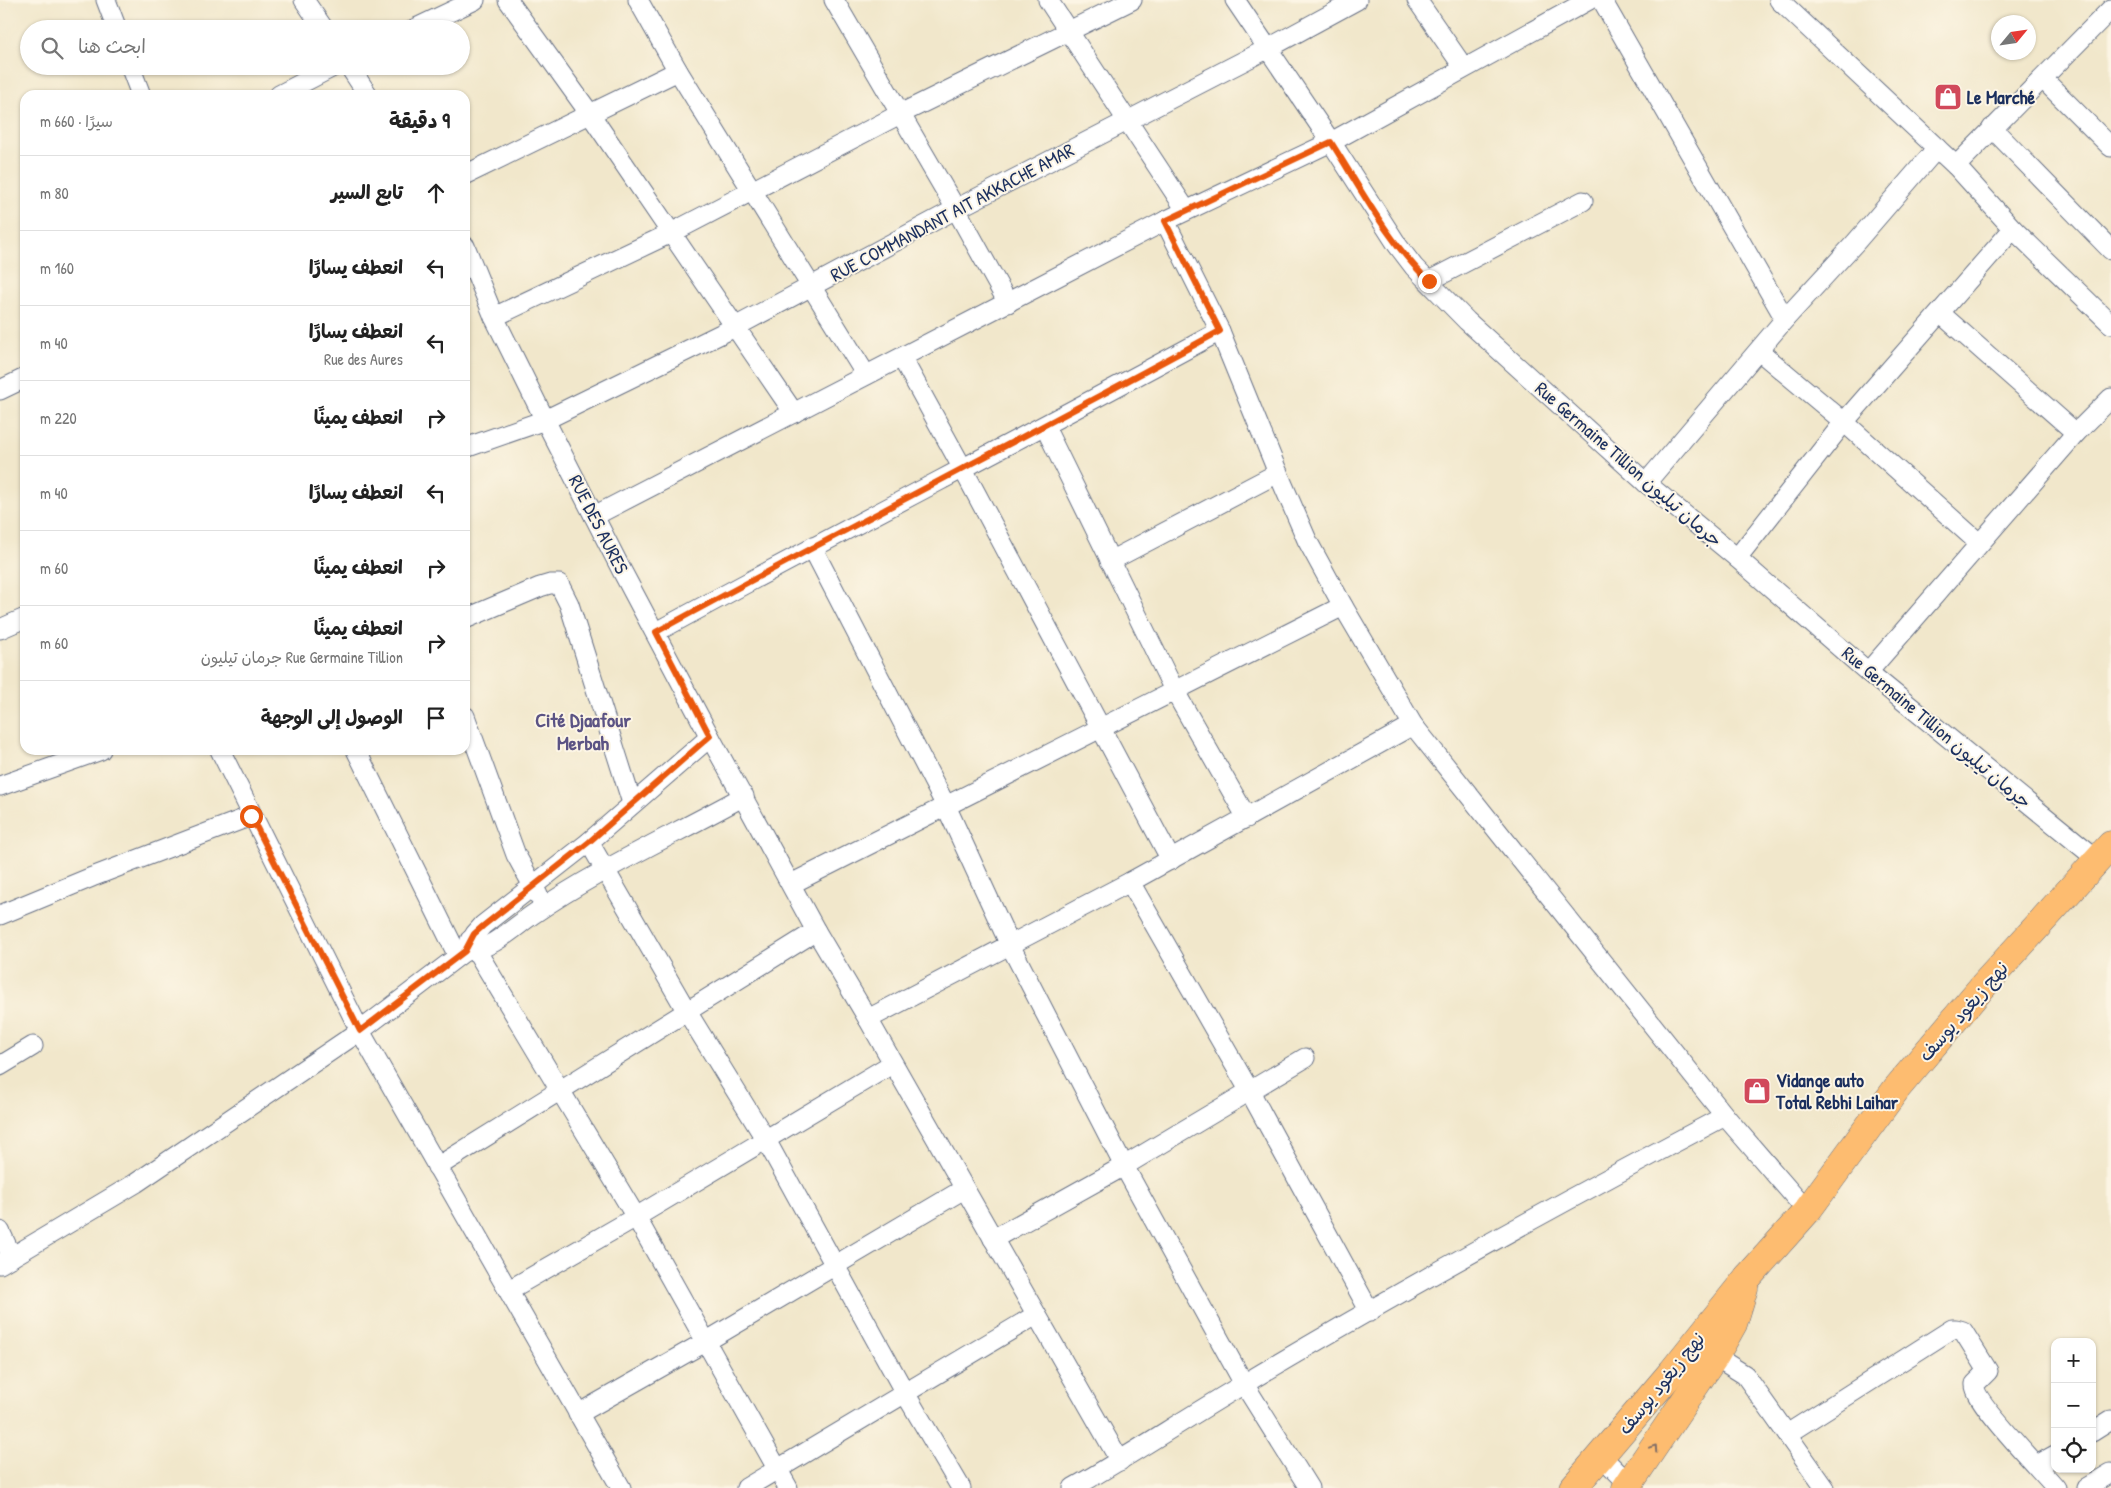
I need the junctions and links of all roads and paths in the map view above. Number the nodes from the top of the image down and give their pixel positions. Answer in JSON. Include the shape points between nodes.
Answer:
{"nodes":[{"id":1,"x":106,"y":0,"type":"edge"},
{"id":2,"x":304,"y":0,"type":"edge"},
{"id":3,"x":475,"y":0,"type":"edge"},
{"id":4,"x":508,"y":0,"type":"edge"},
{"id":5,"x":638,"y":0,"type":"edge"},
{"id":6,"x":834,"y":0,"type":"edge"},
{"id":7,"x":1048,"y":0,"type":"edge"},
{"id":8,"x":1132,"y":0,"type":"edge"},
{"id":9,"x":1234,"y":0,"type":"edge"},
{"id":10,"x":1357,"y":0,"type":"edge"},
{"id":11,"x":1417,"y":0,"type":"edge"},
{"id":12,"x":1589,"y":0,"type":"edge"},
{"id":13,"x":1602,"y":0,"type":"edge"},
{"id":14,"x":1779,"y":0,"type":"edge"},
{"id":15,"x":2111,"y":9,"type":"edge"},
{"id":16,"x":114,"y":20,"type":"edge"},
{"id":17,"x":318,"y":20,"type":"edge"},
{"id":18,"x":433,"y":20,"type":"edge"},
{"id":19,"x":1070,"y":32,"type":"junction"},
{"id":20,"x":1267,"y":49,"type":"junction"},
{"id":21,"x":1464,"y":68,"type":"junction"},
{"id":22,"x":678,"y":71,"type":"junction"},
{"id":23,"x":133,"y":75,"type":"edge"},
{"id":24,"x":318,"y":75,"type":"edge"},
{"id":25,"x":355,"y":75,"type":"edge"},
{"id":26,"x":2043,"y":79,"type":"junction"},
{"id":27,"x":138,"y":90,"type":"edge"},
{"id":28,"x":289,"y":90,"type":"edge"},
{"id":29,"x":365,"y":90,"type":"edge"},
{"id":30,"x":590,"y":114,"type":"junction"},
{"id":31,"x":900,"y":114,"type":"junction"},
{"id":32,"x":1128,"y":121,"type":"junction"},
{"id":33,"x":1992,"y":128,"type":"junction"},
{"id":34,"x":2107,"y":135,"type":"edge"},
{"id":35,"x":1331,"y":142,"type":"junction"},
{"id":36,"x":1937,"y":148,"type":"junction"},
{"id":37,"x":1956,"y":166,"type":"junction"},
{"id":38,"x":470,"y":173,"type":"edge"},
{"id":39,"x":752,"y":190,"type":"junction"},
{"id":40,"x":1583,"y":201,"type":"dead end"},
{"id":41,"x":956,"y":209,"type":"junction"},
{"id":42,"x":1186,"y":210,"type":"junction"},
{"id":43,"x":1165,"y":221,"type":"junction"},
{"id":44,"x":2013,"y":229,"type":"junction"},
{"id":45,"x":671,"y":233,"type":"junction"},
{"id":46,"x":2111,"y":250,"type":"edge"},
{"id":47,"x":470,"y":272,"type":"edge"},
{"id":48,"x":1429,"y":281,"type":"junction"},
{"id":49,"x":810,"y":286,"type":"junction"},
{"id":50,"x":1008,"y":303,"type":"junction"},
{"id":51,"x":1940,"y":313,"type":"junction"},
{"id":52,"x":494,"y":317,"type":"junction"},
{"id":53,"x":1785,"y":319,"type":"junction"},
{"id":54,"x":2111,"y":324,"type":"edge"},
{"id":55,"x":735,"y":327,"type":"junction"},
{"id":56,"x":1220,"y":331,"type":"junction"},
{"id":57,"x":1759,"y":351,"type":"junction"},
{"id":58,"x":902,"y":358,"type":"junction"},
{"id":59,"x":866,"y":375,"type":"junction"},
{"id":60,"x":20,"y":380,"type":"edge"},
{"id":61,"x":0,"y":390,"type":"edge"},
{"id":62,"x":2111,"y":398,"type":"edge"},
{"id":63,"x":794,"y":412,"type":"junction"},
{"id":64,"x":545,"y":420,"type":"junction"},
{"id":65,"x":1844,"y":422,"type":"junction"},
{"id":66,"x":1044,"y":427,"type":"junction"},
{"id":67,"x":2076,"y":433,"type":"junction"},
{"id":68,"x":470,"y":446,"type":"edge"},
{"id":69,"x":963,"y":469,"type":"junction"},
{"id":70,"x":1278,"y":473,"type":"junction"},
{"id":71,"x":1646,"y":483,"type":"junction"},
{"id":72,"x":594,"y":516,"type":"junction"},
{"id":73,"x":1979,"y":543,"type":"junction"},
{"id":74,"x":812,"y":547,"type":"junction"},
{"id":75,"x":1737,"y":558,"type":"junction"},
{"id":76,"x":1110,"y":560,"type":"junction"},
{"id":77,"x":1342,"y":606,"type":"junction"},
{"id":78,"x":470,"y":616,"type":"edge"},
{"id":79,"x":20,"y":620,"type":"edge"},
{"id":80,"x":0,"y":629,"type":"edge"},
{"id":81,"x":656,"y":632,"type":"junction"},
{"id":82,"x":1868,"y":672,"type":"junction"},
{"id":83,"x":1174,"y":690,"type":"junction"},
{"id":84,"x":1413,"y":725,"type":"junction"},
{"id":85,"x":1100,"y":728,"type":"junction"},
{"id":86,"x":470,"y":730,"type":"edge"},
{"id":87,"x":710,"y":736,"type":"junction"},
{"id":88,"x":87,"y":755,"type":"edge"},
{"id":89,"x":222,"y":755,"type":"edge"},
{"id":90,"x":359,"y":755,"type":"edge"},
{"id":91,"x":0,"y":786,"type":"edge"},
{"id":92,"x":744,"y":796,"type":"junction"},
{"id":93,"x":632,"y":803,"type":"junction"},
{"id":94,"x":946,"y":806,"type":"junction"},
{"id":95,"x":251,"y":816,"type":"junction"},
{"id":96,"x":1248,"y":818,"type":"junction"},
{"id":97,"x":589,"y":842,"type":"junction"},
{"id":98,"x":2105,"y":853,"type":"edge"},
{"id":99,"x":1171,"y":860,"type":"junction"},
{"id":100,"x":606,"y":870,"type":"junction"},
{"id":101,"x":1130,"y":882,"type":"junction"},
{"id":102,"x":791,"y":884,"type":"junction"},
{"id":103,"x":533,"y":885,"type":"junction"},
{"id":104,"x":544,"y":907,"type":"junction"},
{"id":105,"x":0,"y":915,"type":"edge"},
{"id":106,"x":816,"y":931,"type":"junction"},
{"id":107,"x":1010,"y":945,"type":"junction"},
{"id":108,"x":468,"y":950,"type":"junction"},
{"id":109,"x":686,"y":1010,"type":"junction"},
{"id":110,"x":868,"y":1019,"type":"junction"},
{"id":111,"x":360,"y":1031,"type":"junction"},
{"id":112,"x":33,"y":1046,"type":"dead end"},
{"id":113,"x":1305,"y":1058,"type":"dead end"},
{"id":114,"x":892,"y":1064,"type":"junction"},
{"id":115,"x":0,"y":1066,"type":"edge"},
{"id":116,"x":1249,"y":1090,"type":"junction"},
{"id":117,"x":559,"y":1092,"type":"junction"},
{"id":118,"x":1725,"y":1116,"type":"junction"},
{"id":119,"x":766,"y":1140,"type":"junction"},
{"id":120,"x":1124,"y":1166,"type":"junction"},
{"id":121,"x":437,"y":1167,"type":"junction"},
{"id":122,"x":964,"y":1189,"type":"junction"},
{"id":123,"x":1807,"y":1211,"type":"junction"},
{"id":124,"x":636,"y":1218,"type":"junction"},
{"id":125,"x":0,"y":1231,"type":"edge"},
{"id":126,"x":993,"y":1240,"type":"junction"},
{"id":127,"x":6,"y":1261,"type":"edge"},
{"id":128,"x":836,"y":1264,"type":"junction"},
{"id":129,"x":509,"y":1290,"type":"junction"},
{"id":130,"x":1370,"y":1312,"type":"junction"},
{"id":131,"x":1036,"y":1315,"type":"junction"},
{"id":132,"x":707,"y":1342,"type":"junction"},
{"id":133,"x":1704,"y":1350,"type":"junction"},
{"id":134,"x":1244,"y":1384,"type":"junction"},
{"id":135,"x":905,"y":1393,"type":"junction"},
{"id":136,"x":578,"y":1414,"type":"junction"},
{"id":137,"x":2111,"y":1420,"type":"edge"},
{"id":138,"x":2096,"y":1429,"type":"edge"},
{"id":139,"x":1787,"y":1434,"type":"junction"},
{"id":140,"x":1600,"y":1455,"type":"junction"},
{"id":141,"x":2051,"y":1457,"type":"edge"},
{"id":142,"x":1120,"y":1461,"type":"junction"},
{"id":143,"x":2038,"y":1465,"type":"junction"},
{"id":144,"x":778,"y":1468,"type":"junction"},
{"id":145,"x":2111,"y":1473,"type":"edge"},
{"id":146,"x":1629,"y":1487,"type":"edge"},
{"id":147,"x":621,"y":1488,"type":"edge"},
{"id":148,"x":746,"y":1488,"type":"edge"},
{"id":149,"x":788,"y":1488,"type":"edge"},
{"id":150,"x":961,"y":1488,"type":"edge"},
{"id":151,"x":1073,"y":1488,"type":"edge"},
{"id":152,"x":1309,"y":1488,"type":"edge"},
{"id":153,"x":1573,"y":1488,"type":"edge"},
{"id":154,"x":1825,"y":1488,"type":"edge"},
{"id":155,"x":2056,"y":1488,"type":"edge"},
{"id":156,"x":2086,"y":1488,"type":"edge"}],
"edges":[{"from":1,"to":16,"type":"street"},
{"from":2,"to":17,"type":"street"},
{"from":3,"to":18,"type":"street"},
{"from":4,"to":30,"type":"street"},
{"from":5,"to":22,"type":"street"},
{"from":6,"to":31,"type":"street"},
{"from":7,"to":19,"type":"street"},
{"from":8,"to":19,"type":"street"},
{"from":9,"to":20,"type":"street","name":"Rue Germaine Tillion جرمان تيليون"},
{"from":10,"to":20,"type":"street","name":"RUE COMMANDANT AIT AKKACHE AMAR"},
{"from":11,"to":21,"type":"street"},
{"from":12,"to":21,"type":"street"},
{"from":13,"to":53,"type":"street"},
{"from":14,"to":36,"type":"street"},
{"from":15,"to":26,"type":"street"},
{"from":19,"to":31,"type":"street"},
{"from":19,"to":32,"type":"street"},
{"from":20,"to":32,"type":"street","name":"RUE COMMANDANT AIT AKKACHE AMAR"},
{"from":20,"to":35,"type":"street","name":"Rue Germaine Tillion جرمان تيليون"},
{"from":21,"to":35,"type":"street"},
{"from":22,"to":30,"type":"street"},
{"from":22,"to":39,"type":"street"},
{"from":23,"to":27,"type":"street"},
{"from":24,"to":28,"type":"street"},
{"from":25,"to":29,"type":"street"},
{"from":26,"to":33,"type":"street"},
{"from":26,"to":34,"type":"street"},
{"from":30,"to":38,"type":"street"},
{"from":30,"to":45,"type":"street"},
{"from":31,"to":39,"type":"street"},
{"from":31,"to":41,"type":"street"},
{"from":32,"to":41,"type":"street","name":"RUE COMMANDANT AIT AKKACHE AMAR"},
{"from":32,"to":42,"type":"street"},
{"from":33,"to":37,"type":"street"},
{"from":33,"to":46,"type":"street"},
{"from":35,"to":42,"type":"street"},
{"from":35,"to":48,"type":"street","name":"Rue Germaine Tillion جرمان تيليون","via":[[1398,246]]},
{"from":36,"to":37,"type":"street"},
{"from":36,"to":53,"type":"street"},
{"from":37,"to":44,"type":"street"},
{"from":39,"to":45,"type":"street"},
{"from":39,"to":49,"type":"street"},
{"from":40,"to":48,"type":"street"},
{"from":41,"to":49,"type":"street","name":"RUE COMMANDANT AIT AKKACHE AMAR"},
{"from":41,"to":50,"type":"street"},
{"from":42,"to":43,"type":"street"},
{"from":43,"to":50,"type":"street"},
{"from":43,"to":56,"type":"street"},
{"from":44,"to":51,"type":"street"},
{"from":44,"to":54,"type":"street"},
{"from":45,"to":52,"type":"street"},
{"from":45,"to":55,"type":"street"},
{"from":47,"to":52,"type":"street","name":"RUE DES AURES"},
{"from":48,"to":71,"type":"street","name":"Rue Germaine Tillion جرمان تيليون","via":[[1467,321]]},
{"from":49,"to":55,"type":"street","name":"RUE COMMANDANT AIT AKKACHE AMAR"},
{"from":49,"to":59,"type":"street"},
{"from":50,"to":58,"type":"street"},
{"from":51,"to":65,"type":"street"},
{"from":51,"to":67,"type":"street"},
{"from":52,"to":64,"type":"street","name":"RUE DES AURES"},
{"from":53,"to":57,"type":"street"},
{"from":55,"to":63,"type":"street"},
{"from":55,"to":64,"type":"street","name":"RUE COMMANDANT AIT AKKACHE AMAR"},
{"from":56,"to":66,"type":"street"},
{"from":56,"to":70,"type":"street"},
{"from":57,"to":65,"type":"street"},
{"from":57,"to":71,"type":"street"},
{"from":58,"to":59,"type":"street"},
{"from":58,"to":69,"type":"street"},
{"from":59,"to":63,"type":"street"},
{"from":60,"to":61,"type":"street"},
{"from":62,"to":67,"type":"street"},
{"from":63,"to":72,"type":"street"},
{"from":64,"to":68,"type":"street","name":"RUE COMMANDANT AIT AKKACHE AMAR"},
{"from":64,"to":72,"type":"street","name":"RUE DES AURES"},
{"from":65,"to":73,"type":"street"},
{"from":65,"to":75,"type":"street"},
{"from":66,"to":69,"type":"street"},
{"from":66,"to":76,"type":"street"},
{"from":67,"to":73,"type":"street"},
{"from":69,"to":74,"type":"street"},
{"from":69,"to":85,"type":"street"},
{"from":70,"to":76,"type":"street"},
{"from":70,"to":77,"type":"street","via":[[1307,540]]},
{"from":71,"to":75,"type":"street","name":"Rue Germaine Tillion جرمان تيليون"},
{"from":72,"to":81,"type":"street","name":"RUE DES AURES"},
{"from":73,"to":82,"type":"street"},
{"from":74,"to":81,"type":"street"},
{"from":74,"to":94,"type":"street"},
{"from":75,"to":82,"type":"street","name":"Rue Germaine Tillion جرمان تيليون"},
{"from":76,"to":83,"type":"street"},
{"from":77,"to":83,"type":"street"},
{"from":77,"to":84,"type":"street"},
{"from":78,"to":93,"type":"street","via":[[540,587],[559,584],[569,604]]},
{"from":79,"to":80,"type":"street"},
{"from":81,"to":87,"type":"street","name":"RUE DES AURES"},
{"from":82,"to":98,"type":"street","name":"Rue Germaine Tillion جرمان تيليون"},
{"from":83,"to":85,"type":"street"},
{"from":83,"to":96,"type":"street"},
{"from":84,"to":96,"type":"street"},
{"from":84,"to":118,"type":"street"},
{"from":85,"to":94,"type":"street"},
{"from":85,"to":99,"type":"street"},
{"from":86,"to":103,"type":"street","via":[[513,847]]},
{"from":87,"to":92,"type":"street","name":"RUE DES AURES"},
{"from":87,"to":93,"type":"street"},
{"from":88,"to":91,"type":"street"},
{"from":89,"to":95,"type":"street"},
{"from":90,"to":108,"type":"street"},
{"from":92,"to":100,"type":"street"},
{"from":92,"to":102,"type":"street","name":"RUE DES AURES"},
{"from":93,"to":97,"type":"street"},
{"from":94,"to":102,"type":"street"},
{"from":94,"to":107,"type":"street"},
{"from":95,"to":105,"type":"street"},
{"from":95,"to":111,"type":"street"},
{"from":96,"to":99,"type":"street"},
{"from":97,"to":100,"type":"street"},
{"from":97,"to":103,"type":"street"},
{"from":98,"to":123,"type":"main road","name":"نهج زيغود يوسف","via":[[1982,986],[1897,1088]]},
{"from":99,"to":101,"type":"street"},
{"from":100,"to":104,"type":"street"},
{"from":100,"to":109,"type":"street"},
{"from":101,"to":107,"type":"street"},
{"from":101,"to":116,"type":"street"},
{"from":102,"to":106,"type":"street","name":"RUE DES AURES"},
{"from":103,"to":104,"type":"street"},
{"from":103,"to":108,"type":"street","via":[[483,926]]},
{"from":104,"to":108,"type":"street","via":[[496,941]]},
{"from":106,"to":109,"type":"street"},
{"from":106,"to":110,"type":"street","name":"RUE DES AURES"},
{"from":107,"to":110,"type":"street"},
{"from":107,"to":120,"type":"street"},
{"from":108,"to":111,"type":"street"},
{"from":108,"to":117,"type":"street"},
{"from":109,"to":117,"type":"street"},
{"from":109,"to":119,"type":"street"},
{"from":110,"to":114,"type":"street","name":"RUE DES AURES"},
{"from":111,"to":121,"type":"street"},
{"from":111,"to":127,"type":"street","via":[[136,1183]]},
{"from":112,"to":115,"type":"street"},
{"from":113,"to":116,"type":"street"},
{"from":114,"to":119,"type":"street"},
{"from":114,"to":122,"type":"street","name":"RUE DES AURES"},
{"from":116,"to":120,"type":"street"},
{"from":116,"to":130,"type":"street"},
{"from":117,"to":121,"type":"street"},
{"from":117,"to":124,"type":"street"},
{"from":118,"to":123,"type":"street"},
{"from":118,"to":130,"type":"street","via":[[1512,1230]]},
{"from":119,"to":124,"type":"street"},
{"from":119,"to":128,"type":"street"},
{"from":120,"to":126,"type":"street"},
{"from":120,"to":134,"type":"street"},
{"from":121,"to":129,"type":"street"},
{"from":122,"to":126,"type":"street","name":"RUE DES AURES"},
{"from":122,"to":128,"type":"street"},
{"from":123,"to":133,"type":"main road","name":"نهج زيغود يوسف","via":[[1748,1277],[1733,1324]]},
{"from":124,"to":129,"type":"street"},
{"from":124,"to":132,"type":"street"},
{"from":125,"to":127,"type":"street"},
{"from":126,"to":131,"type":"street","name":"RUE DES AURES"},
{"from":128,"to":132,"type":"street"},
{"from":128,"to":135,"type":"street"},
{"from":129,"to":136,"type":"street"},
{"from":130,"to":134,"type":"street"},
{"from":131,"to":135,"type":"street"},
{"from":131,"to":142,"type":"street","name":"RUE DES AURES"},
{"from":132,"to":136,"type":"street"},
{"from":132,"to":144,"type":"street"},
{"from":133,"to":139,"type":"street","via":[[1745,1376]]},
{"from":133,"to":140,"type":"main road","name":"نهج زيغود يوسف","via":[[1672,1372]]},
{"from":146,"to":133,"type":"main road","name":"نهج زيغود يوسف","one_way":true},
{"from":134,"to":142,"type":"street"},
{"from":134,"to":152,"type":"street"},
{"from":135,"to":144,"type":"street"},
{"from":135,"to":150,"type":"street"},
{"from":136,"to":147,"type":"street"},
{"from":137,"to":138,"type":"street"},
{"from":139,"to":143,"type":"street","via":[[1956,1329],[1963,1332],[1988,1371],[1975,1384],[1976,1392],[2002,1428]]},
{"from":139,"to":154,"type":"street"},
{"from":140,"to":146,"type":"street"},
{"from":140,"to":153,"type":"main road","name":"نهج زيغود يوسف"},
{"from":141,"to":143,"type":"street"},
{"from":142,"to":151,"type":"street"},
{"from":143,"to":155,"type":"street"},
{"from":144,"to":148,"type":"street"},
{"from":144,"to":149,"type":"street"},
{"from":145,"to":156,"type":"street"}]}
